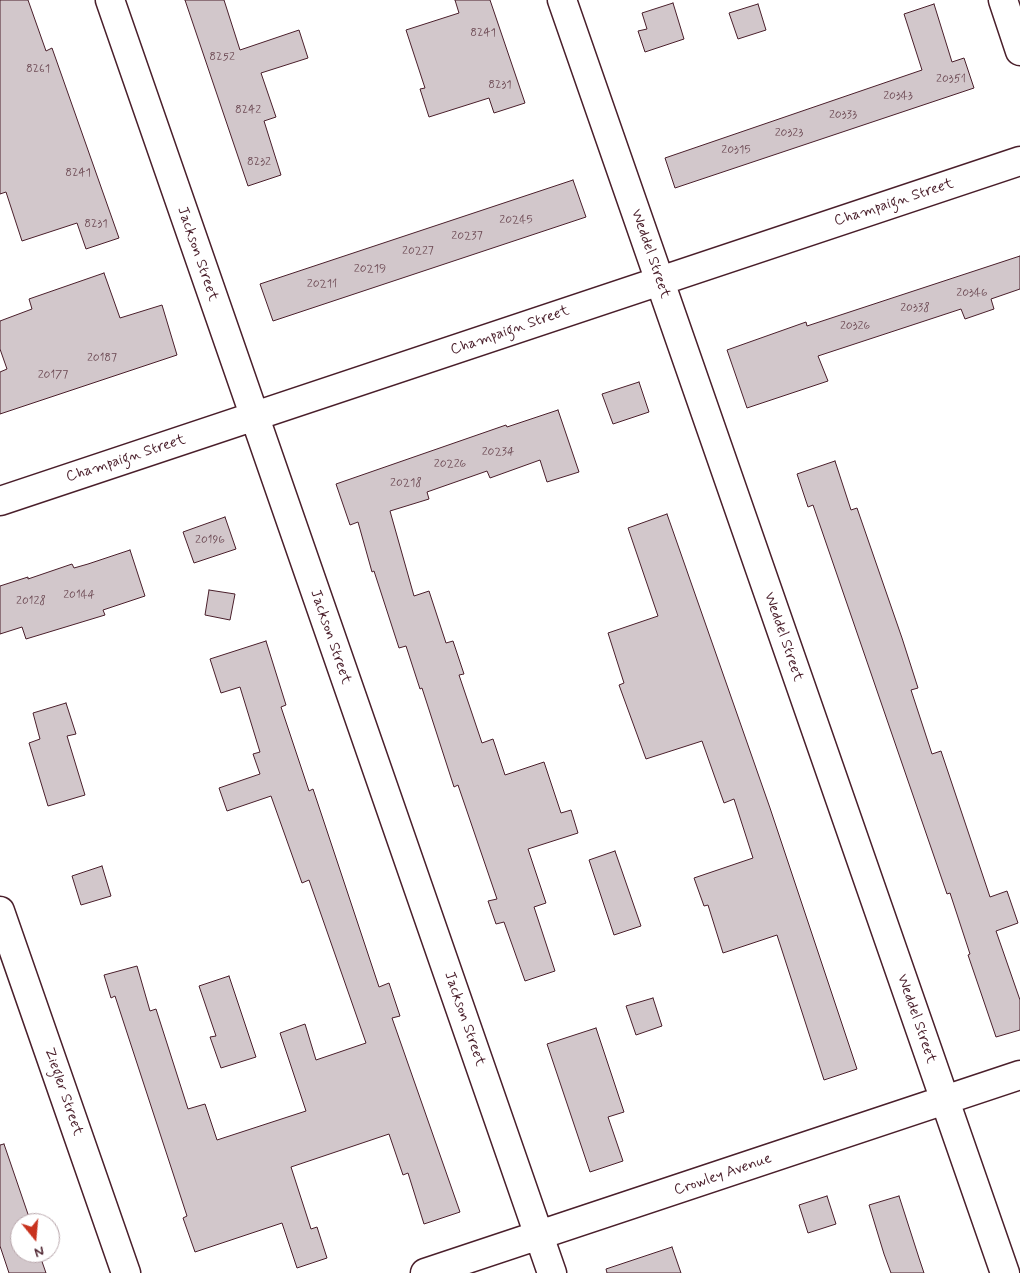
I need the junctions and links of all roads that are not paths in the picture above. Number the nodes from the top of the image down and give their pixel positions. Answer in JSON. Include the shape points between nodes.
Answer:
{"nodes":[{"id":1,"x":110,"y":0,"type":"edge"},
{"id":2,"x":562,"y":0,"type":"edge"},
{"id":3,"x":1002,"y":0,"type":"edge"},
{"id":4,"x":1020,"y":51,"type":"edge"},
{"id":5,"x":1020,"y":161,"type":"edge"},
{"id":6,"x":659,"y":280,"type":"junction"},
{"id":7,"x":254,"y":417,"type":"junction"},
{"id":8,"x":0,"y":501,"type":"edge"},
{"id":9,"x":0,"y":911,"type":"edge"},
{"id":10,"x":1020,"y":1075,"type":"edge"},
{"id":11,"x":944,"y":1100,"type":"junction"},
{"id":12,"x":539,"y":1236,"type":"junction"},
{"id":13,"x":126,"y":1273,"type":"edge"},
{"id":14,"x":425,"y":1273,"type":"edge"},
{"id":15,"x":552,"y":1273,"type":"edge"},
{"id":16,"x":1005,"y":1273,"type":"edge"}],
"edges":[{"from":1,"to":7,"type":"street","name":"Jackson Street"},
{"from":2,"to":6,"type":"street","name":"Weddel Street"},
{"from":3,"to":4,"type":"street"},
{"from":5,"to":6,"type":"street","name":"Champaign Street"},
{"from":6,"to":7,"type":"street","name":"Champaign Street"},
{"from":6,"to":11,"type":"street","name":"Weddel Street"},
{"from":7,"to":8,"type":"street","name":"Champaign Street"},
{"from":7,"to":12,"type":"street","name":"Jackson Street"},
{"from":9,"to":13,"type":"street","name":"Ziegler Street"},
{"from":10,"to":11,"type":"street","name":"Crowley Avenue"},
{"from":11,"to":12,"type":"street","name":"Crowley Avenue"},
{"from":11,"to":16,"type":"street","name":"Weddel Street"},
{"from":12,"to":14,"type":"street","name":"Crowley Avenue"},
{"from":12,"to":15,"type":"street","name":"Jackson Street"}]}
